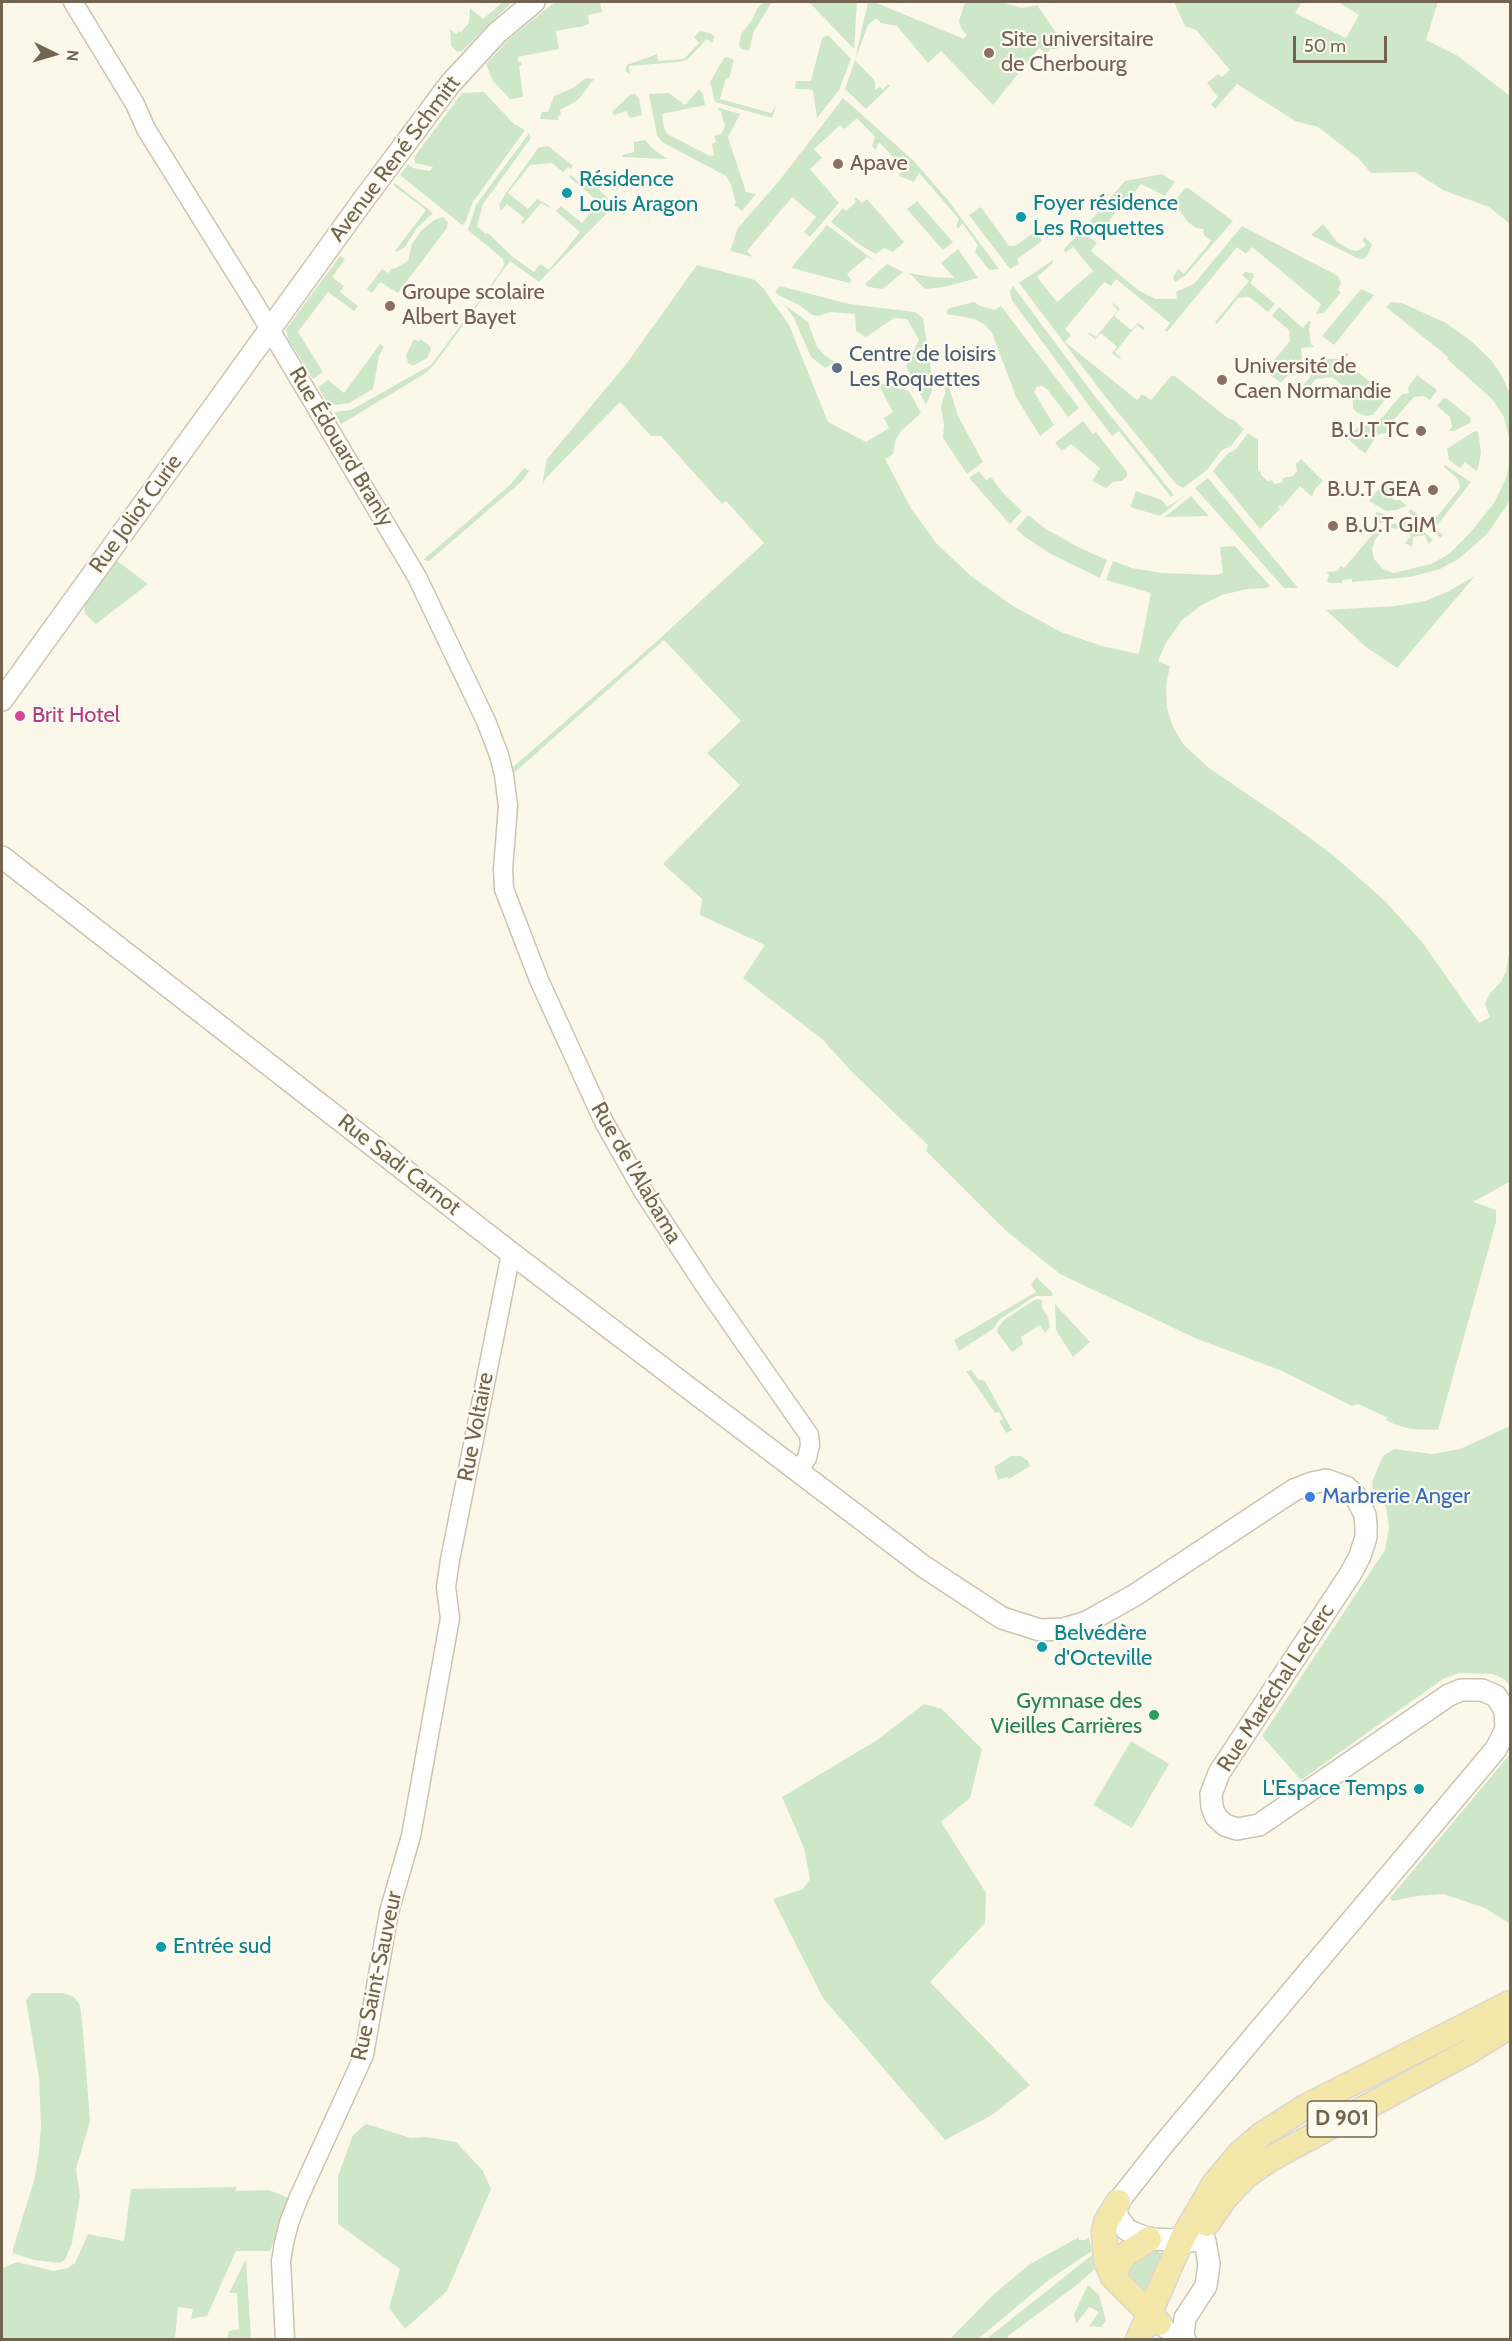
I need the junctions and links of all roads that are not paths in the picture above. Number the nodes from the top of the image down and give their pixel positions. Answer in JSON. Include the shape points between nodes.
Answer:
{"nodes":[{"id":1,"x":73,"y":2,"type":"edge"},
{"id":2,"x":534,"y":2,"type":"edge"},
{"id":3,"x":270,"y":329,"type":"junction"},
{"id":4,"x":2,"y":700,"type":"edge"},
{"id":5,"x":2,"y":857,"type":"edge"},
{"id":6,"x":517,"y":924,"type":"joint"},
{"id":7,"x":511,"y":1252,"type":"junction"},
{"id":8,"x":799,"y":1470,"type":"junction"},
{"id":9,"x":447,"y":1602,"type":"joint"},
{"id":10,"x":1510,"y":2004,"type":"edge"},
{"id":11,"x":1510,"y":2026,"type":"edge"},
{"id":12,"x":1118,"y":2202,"type":"junction"},
{"id":13,"x":1149,"y":2238,"type":"junction"},
{"id":14,"x":1189,"y":2239,"type":"junction"},
{"id":15,"x":1113,"y":2277,"type":"junction"},
{"id":16,"x":1189,"y":2310,"type":"junction"},
{"id":17,"x":1160,"y":2329,"type":"edge"},
{"id":18,"x":285,"y":2340,"type":"edge"},
{"id":19,"x":1138,"y":2340,"type":"edge"},
{"id":20,"x":1185,"y":2340,"type":"edge"}],
"edges":[{"from":1,"to":3,"type":"street","name":"Rue Édouard Branly","via":[[173,174]]},
{"from":2,"to":3,"type":"main road","name":"Avenue René Schmitt","via":[[497,33],[450,84]]},
{"from":3,"to":4,"type":"main road","name":"Rue Joliot Curie"},
{"from":3,"to":6,"type":"street","name":"Rue Édouard Branly","via":[[417,577],[486,721],[507,791],[503,879]]},
{"from":5,"to":7,"type":"main road","name":"Rue Sadi Carnot"},
{"from":6,"to":8,"type":"street","name":"Rue de l'Alabama","via":[[557,1021],[623,1158],[705,1286],[809,1435],[807,1458]]},
{"from":7,"to":8,"type":"main road","name":"Rue Sadi Carnot"},
{"from":7,"to":9,"type":"street","name":"Rue Voltaire","via":[[450,1560]]},
{"from":8,"to":12,"type":"main road","name":"Rue Maréchal Leclerc","via":[[963,1594],[1002,1618],[1040,1630],[1063,1629],[1098,1617],[1301,1487],[1326,1480],[1351,1491],[1366,1521],[1366,1537],[1357,1563],[1212,1788],[1214,1813],[1232,1828],[1264,1822],[1455,1692],[1482,1689],[1503,1705],[1506,1729],[1496,1749]]},
{"from":9,"to":18,"type":"street","name":"Rue Saint-Sauveur","via":[[450,1618],[411,1836],[389,1912],[364,2055],[300,2197],[284,2243]]},
{"from":10,"to":14,"type":"main road","number":"D 901","via":[[1305,2107],[1261,2135],[1239,2153],[1214,2184]]},
{"from":11,"to":14,"type":"main road","number":"D 901","via":[[1247,2175]]},
{"from":12,"to":13,"type":"main road","via":[[1116,2215],[1121,2224]]},
{"from":12,"to":15,"type":"main road","via":[[1104,2231],[1106,2261]]},
{"from":13,"to":14,"type":"main road"},
{"from":13,"to":15,"type":"main road","via":[[1122,2257]]},
{"from":14,"to":16,"type":"main road","via":[[1205,2241],[1208,2273],[1203,2292]]},
{"from":14,"to":17,"type":"main road","number":"D 901"},
{"from":15,"to":17,"type":"main road"},
{"from":16,"to":17,"type":"main road"},
{"from":16,"to":20,"type":"main road","via":[[1183,2326]]},
{"from":17,"to":19,"type":"main road","number":"D 901"}]}
